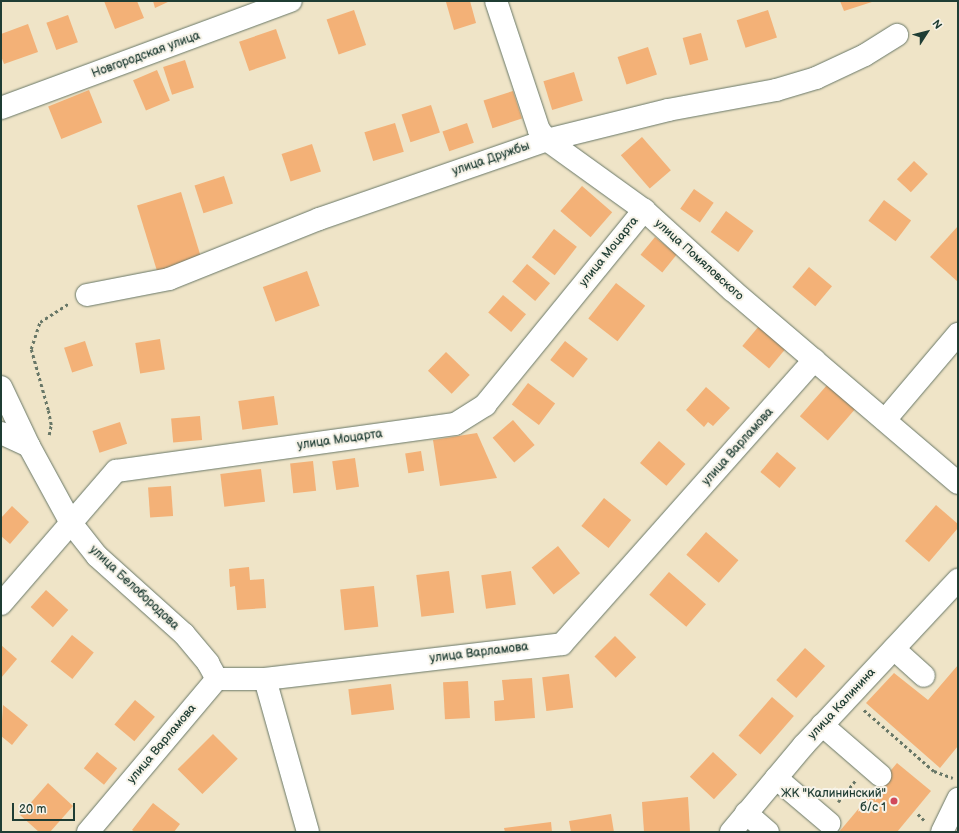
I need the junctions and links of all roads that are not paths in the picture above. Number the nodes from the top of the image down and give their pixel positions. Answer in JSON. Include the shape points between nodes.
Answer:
{"nodes":[{"id":1,"x":291,"y":1,"type":"edge"},
{"id":2,"x":496,"y":1,"type":"edge"},
{"id":3,"x":896,"y":35,"type":"dead end"},
{"id":4,"x":1,"y":108,"type":"edge"},
{"id":5,"x":547,"y":140,"type":"junction"},
{"id":6,"x":644,"y":210,"type":"junction"},
{"id":7,"x":87,"y":295,"type":"road end"},
{"id":8,"x":958,"y":334,"type":"edge"},
{"id":9,"x":814,"y":360,"type":"junction"},
{"id":10,"x":1,"y":387,"type":"edge"},
{"id":11,"x":885,"y":420,"type":"junction"},
{"id":12,"x":1,"y":433,"type":"edge"},
{"id":13,"x":34,"y":455,"type":"junction"},
{"id":14,"x":958,"y":483,"type":"edge"},
{"id":15,"x":71,"y":523,"type":"junction"},
{"id":16,"x":958,"y":580,"type":"edge"},
{"id":17,"x":1,"y":604,"type":"edge"},
{"id":18,"x":894,"y":649,"type":"junction"},
{"id":19,"x":924,"y":676,"type":"dead end"},
{"id":20,"x":217,"y":679,"type":"junction"},
{"id":21,"x":265,"y":679,"type":"junction"},
{"id":22,"x":822,"y":725,"type":"junction"},
{"id":23,"x":880,"y":775,"type":"dead end"},
{"id":24,"x":776,"y":778,"type":"junction"},
{"id":25,"x":958,"y":799,"type":"edge"},
{"id":26,"x":746,"y":813,"type":"junction"},
{"id":27,"x":829,"y":823,"type":"dead end"},
{"id":28,"x":88,"y":832,"type":"edge"},
{"id":29,"x":308,"y":832,"type":"edge"},
{"id":30,"x":731,"y":832,"type":"edge"},
{"id":31,"x":768,"y":832,"type":"edge"},
{"id":32,"x":942,"y":832,"type":"edge"}],
"edges":[{"from":1,"to":4,"type":"street","name":"Новгородская улица"},
{"from":2,"to":5,"type":"street","name":"улица Помяловского","via":[[539,130]]},
{"from":3,"to":5,"type":"street","name":"улица Дружбы","via":[[843,66],[776,90],[668,110]]},
{"from":5,"to":6,"type":"street","name":"улица Помяловского"},
{"from":5,"to":7,"type":"street","name":"улица Дружбы","via":[[319,219],[170,279]]},
{"from":6,"to":9,"type":"street","name":"улица Помяловского"},
{"from":6,"to":15,"type":"street","name":"улица Моцарта","via":[[485,405],[455,424],[116,471]]},
{"from":8,"to":11,"type":"street"},
{"from":9,"to":11,"type":"street","name":"улица Помяловского"},
{"from":9,"to":21,"type":"street","name":"улица Варламова","via":[[562,644]]},
{"from":10,"to":13,"type":"street","name":"улица Белобородова"},
{"from":11,"to":14,"type":"street","name":"улица Помяловского"},
{"from":12,"to":13,"type":"street"},
{"from":13,"to":15,"type":"street","name":"улица Белобородова"},
{"from":15,"to":17,"type":"street","name":"улица Моцарта"},
{"from":15,"to":20,"type":"street","name":"улица Белобородова","via":[[97,556],[184,634],[208,663]]},
{"from":16,"to":18,"type":"street","name":"улица Калинина"},
{"from":18,"to":19,"type":"street"},
{"from":18,"to":22,"type":"street","name":"улица Калинина"},
{"from":20,"to":21,"type":"street","name":"улица Варламова"},
{"from":20,"to":28,"type":"street","name":"улица Варламова"},
{"from":21,"to":29,"type":"street"},
{"from":22,"to":23,"type":"street"},
{"from":22,"to":24,"type":"street","name":"улица Калинина"},
{"from":24,"to":26,"type":"street","name":"улица Калинина"},
{"from":24,"to":27,"type":"street"},
{"from":25,"to":32,"type":"street"},
{"from":26,"to":30,"type":"street","name":"улица Калинина"},
{"from":26,"to":31,"type":"street"}]}
